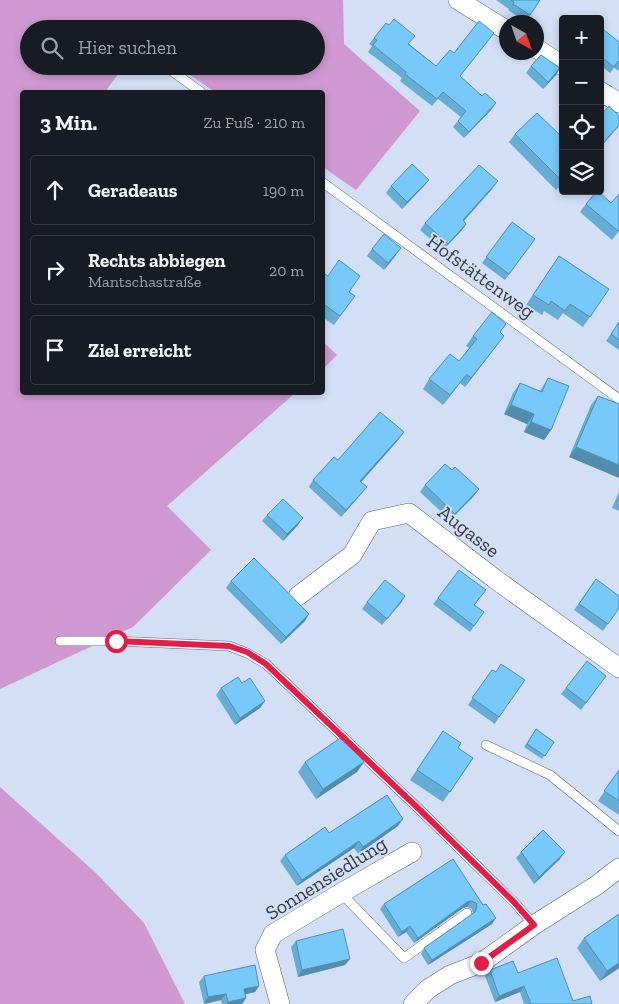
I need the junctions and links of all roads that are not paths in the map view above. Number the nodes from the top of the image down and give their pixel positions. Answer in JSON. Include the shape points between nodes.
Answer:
{"nodes":[{"id":1,"x":458,"y":0,"type":"edge"},
{"id":2,"x":499,"y":26,"type":"edge"},
{"id":3,"x":544,"y":53,"type":"edge"},
{"id":4,"x":559,"y":63,"type":"edge"},
{"id":5,"x":177,"y":75,"type":"edge"},
{"id":6,"x":198,"y":90,"type":"edge"},
{"id":7,"x":604,"y":94,"type":"edge"},
{"id":8,"x":619,"y":103,"type":"edge"},
{"id":9,"x":325,"y":184,"type":"edge"},
{"id":10,"x":619,"y":399,"type":"edge"},
{"id":11,"x":298,"y":596,"type":"dead end"},
{"id":12,"x":60,"y":641,"type":"dead end"},
{"id":13,"x":619,"y":668,"type":"edge"},
{"id":14,"x":486,"y":745,"type":"dead end"},
{"id":15,"x":619,"y":831,"type":"edge"},
{"id":16,"x":412,"y":852,"type":"dead end"},
{"id":17,"x":619,"y":868,"type":"edge"},
{"id":18,"x":341,"y":893,"type":"junction"},
{"id":19,"x":467,"y":913,"type":"dead end"},
{"id":20,"x":534,"y":925,"type":"junction"},
{"id":21,"x":280,"y":1004,"type":"edge"},
{"id":22,"x":413,"y":1004,"type":"edge"}],
"edges":[{"from":1,"to":2,"type":"street"},
{"from":3,"to":4,"type":"street"},
{"from":5,"to":6,"type":"lane"},
{"from":7,"to":8,"type":"street"},
{"from":9,"to":10,"type":"lane","name":"Hofstättenweg"},
{"from":11,"to":13,"type":"street","name":"Augasse","via":[[352,555],[372,521],[410,513],[494,579]]},
{"from":12,"to":20,"type":"lane","via":[[229,646],[247,652],[266,664],[420,810]]},
{"from":14,"to":15,"type":"lane","via":[[550,775]]},
{"from":16,"to":18,"type":"street","name":"Sonnensiedlung"},
{"from":17,"to":20,"type":"street"},
{"from":18,"to":19,"type":"lane","via":[[404,958]]},
{"from":18,"to":21,"type":"street","name":"Sonnensiedlung","via":[[273,934],[265,950]]},
{"from":20,"to":22,"type":"street","via":[[481,963],[450,975],[428,989]]}]}
